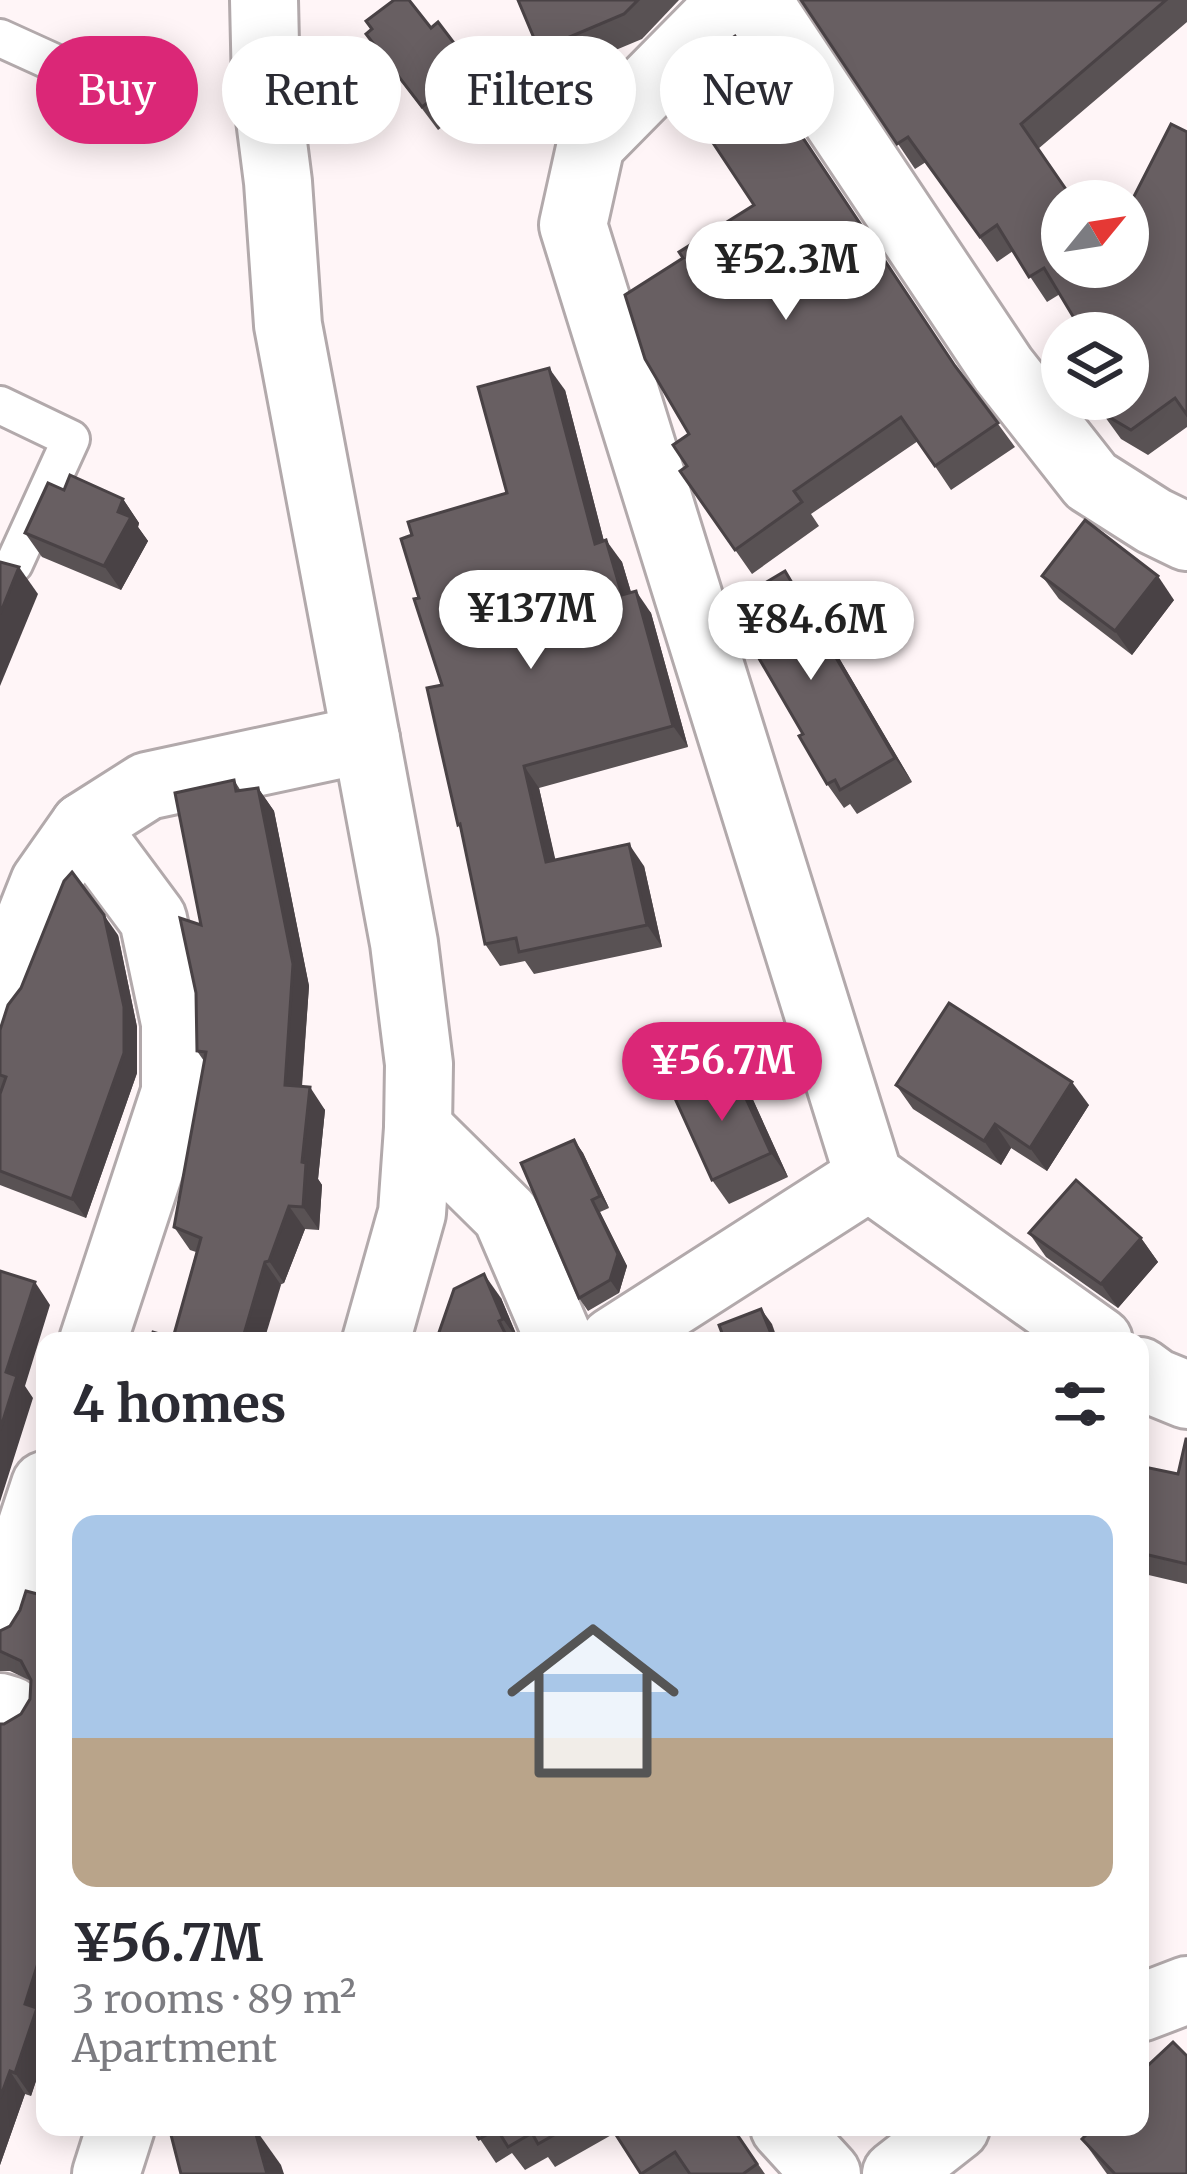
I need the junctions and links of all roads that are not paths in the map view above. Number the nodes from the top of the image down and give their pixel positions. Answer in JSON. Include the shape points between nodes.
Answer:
{"nodes":[{"id":1,"x":264,"y":0,"type":"edge"},
{"id":2,"x":733,"y":0,"type":"edge"},
{"id":3,"x":757,"y":0,"type":"edge"},
{"id":4,"x":0,"y":38,"type":"edge"},
{"id":5,"x":36,"y":54,"type":"edge"},
{"id":6,"x":0,"y":405,"type":"edge"},
{"id":7,"x":1187,"y":537,"type":"edge"},
{"id":8,"x":14,"y":564,"type":"edge"},
{"id":9,"x":366,"y":739,"type":"junction"},
{"id":10,"x":84,"y":826,"type":"junction"},
{"id":11,"x":0,"y":994,"type":"edge"},
{"id":12,"x":418,"y":1128,"type":"junction"},
{"id":13,"x":869,"y":1177,"type":"junction"},
{"id":14,"x":96,"y":1332,"type":"edge"},
{"id":15,"x":379,"y":1332,"type":"edge"},
{"id":16,"x":556,"y":1332,"type":"edge"},
{"id":17,"x":628,"y":1332,"type":"edge"},
{"id":18,"x":1086,"y":1332,"type":"edge"},
{"id":19,"x":1149,"y":1378,"type":"edge"},
{"id":20,"x":1187,"y":1395,"type":"edge"},
{"id":21,"x":36,"y":1512,"type":"edge"},
{"id":22,"x":0,"y":1621,"type":"edge"},
{"id":23,"x":1187,"y":1990,"type":"edge"},
{"id":24,"x":1149,"y":2005,"type":"edge"},
{"id":25,"x":118,"y":2136,"type":"edge"},
{"id":26,"x":792,"y":2136,"type":"edge"},
{"id":27,"x":945,"y":2136,"type":"edge"},
{"id":28,"x":106,"y":2174,"type":"edge"},
{"id":29,"x":827,"y":2174,"type":"edge"},
{"id":30,"x":896,"y":2174,"type":"edge"}],
"edges":[{"from":1,"to":9,"type":"street","via":[[289,325]]},
{"from":2,"to":13,"type":"street","via":[[591,144],[573,225]]},
{"from":3,"to":7,"type":"street","via":[[1003,368],[1090,482]]},
{"from":4,"to":5,"type":"lane"},
{"from":6,"to":8,"type":"lane","via":[[71,439]]},
{"from":9,"to":10,"type":"street","via":[[147,786]]},
{"from":9,"to":12,"type":"street","via":[[404,943]]},
{"from":10,"to":11,"type":"street","via":[[44,883]]},
{"from":10,"to":14,"type":"street","via":[[153,919],[175,1023],[175,1092]]},
{"from":12,"to":15,"type":"street","via":[[412,1214]]},
{"from":12,"to":16,"type":"street","via":[[506,1214]]},
{"from":13,"to":17,"type":"street"},
{"from":13,"to":18,"type":"street"},
{"from":19,"to":20,"type":"street"},
{"from":21,"to":22,"type":"street"},
{"from":23,"to":24,"type":"street"},
{"from":25,"to":28,"type":"street"},
{"from":26,"to":29,"type":"street"},
{"from":27,"to":30,"type":"street"}]}
